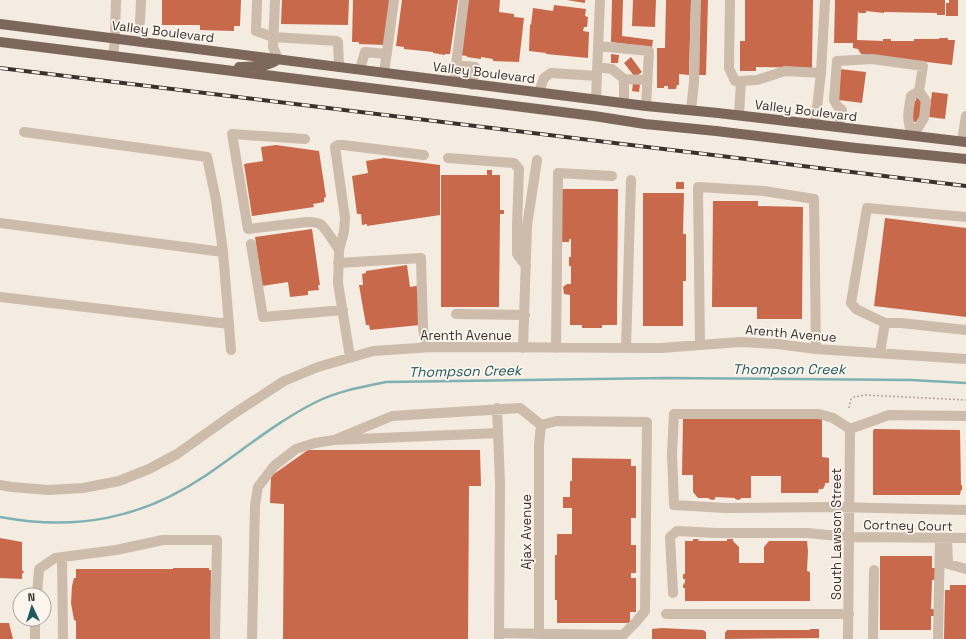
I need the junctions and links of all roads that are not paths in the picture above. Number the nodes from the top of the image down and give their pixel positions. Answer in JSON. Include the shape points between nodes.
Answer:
{"nodes":[{"id":1,"x":116,"y":0,"type":"edge"},
{"id":2,"x":141,"y":0,"type":"edge"},
{"id":3,"x":257,"y":0,"type":"edge"},
{"id":4,"x":275,"y":0,"type":"edge"},
{"id":5,"x":394,"y":0,"type":"edge"},
{"id":6,"x":464,"y":0,"type":"edge"},
{"id":7,"x":600,"y":0,"type":"edge"},
{"id":8,"x":696,"y":0,"type":"edge"},
{"id":9,"x":730,"y":0,"type":"edge"},
{"id":10,"x":825,"y":0,"type":"edge"},
{"id":11,"x":140,"y":22,"type":"dead end"},
{"id":12,"x":0,"y":24,"type":"edge"},
{"id":13,"x":273,"y":37,"type":"junction"},
{"id":14,"x":115,"y":38,"type":"junction"},
{"id":15,"x":0,"y":42,"type":"edge"},
{"id":16,"x":598,"y":46,"type":"junction"},
{"id":17,"x":387,"y":54,"type":"junction"},
{"id":18,"x":113,"y":56,"type":"junction"},
{"id":19,"x":278,"y":59,"type":"junction"},
{"id":20,"x":456,"y":65,"type":"junction"},
{"id":21,"x":339,"y":66,"type":"junction"},
{"id":22,"x":215,"y":69,"type":"junction"},
{"id":23,"x":360,"y":69,"type":"junction"},
{"id":24,"x":597,"y":72,"type":"junction"},
{"id":25,"x":384,"y":73,"type":"junction"},
{"id":26,"x":821,"y":73,"type":"junction"},
{"id":27,"x":624,"y":79,"type":"junction"},
{"id":28,"x":647,"y":80,"type":"junction"},
{"id":29,"x":741,"y":81,"type":"junction"},
{"id":30,"x":454,"y":82,"type":"junction"},
{"id":31,"x":472,"y":84,"type":"junction"},
{"id":32,"x":919,"y":91,"type":"junction"},
{"id":33,"x":540,"y":92,"type":"junction"},
{"id":34,"x":596,"y":99,"type":"junction"},
{"id":35,"x":624,"y":103,"type":"junction"},
{"id":36,"x":646,"y":106,"type":"junction"},
{"id":37,"x":691,"y":110,"type":"junction"},
{"id":38,"x":739,"y":115,"type":"junction"},
{"id":39,"x":594,"y":116,"type":"junction"},
{"id":40,"x":966,"y":118,"type":"edge"},
{"id":41,"x":815,"y":124,"type":"junction"},
{"id":42,"x":839,"y":127,"type":"junction"},
{"id":43,"x":24,"y":132,"type":"dead end"},
{"id":44,"x":913,"y":136,"type":"junction"},
{"id":45,"x":305,"y":139,"type":"dead end"},
{"id":46,"x":964,"y":142,"type":"edge"},
{"id":47,"x":424,"y":155,"type":"dead end"},
{"id":48,"x":448,"y":158,"type":"dead end"},
{"id":49,"x":963,"y":158,"type":"edge"},
{"id":50,"x":537,"y":160,"type":"dead end"},
{"id":51,"x":612,"y":176,"type":"dead end"},
{"id":52,"x":630,"y":180,"type":"dead end"},
{"id":53,"x":966,"y":217,"type":"edge"},
{"id":54,"x":0,"y":223,"type":"edge"},
{"id":55,"x":251,"y":244,"type":"dead end"},
{"id":56,"x":339,"y":250,"type":"junction"},
{"id":57,"x":223,"y":252,"type":"junction"},
{"id":58,"x":338,"y":263,"type":"junction"},
{"id":59,"x":526,"y":266,"type":"junction"},
{"id":60,"x":0,"y":296,"type":"edge"},
{"id":61,"x":343,"y":310,"type":"junction"},
{"id":62,"x":456,"y":314,"type":"dead end"},
{"id":63,"x":525,"y":315,"type":"junction"},
{"id":64,"x":885,"y":323,"type":"junction"},
{"id":65,"x":229,"y":324,"type":"junction"},
{"id":66,"x":966,"y":330,"type":"edge"},
{"id":67,"x":700,"y":345,"type":"junction"},
{"id":68,"x":426,"y":347,"type":"junction"},
{"id":69,"x":523,"y":348,"type":"junction"},
{"id":70,"x":556,"y":348,"type":"junction"},
{"id":71,"x":626,"y":348,"type":"junction"},
{"id":72,"x":816,"y":349,"type":"junction"},
{"id":73,"x":231,"y":350,"type":"dead end"},
{"id":74,"x":880,"y":353,"type":"junction"},
{"id":75,"x":350,"y":357,"type":"junction"},
{"id":76,"x":966,"y":358,"type":"edge"},
{"id":77,"x":497,"y":408,"type":"junction"},
{"id":78,"x":966,"y":416,"type":"edge"},
{"id":79,"x":541,"y":425,"type":"junction"},
{"id":80,"x":850,"y":429,"type":"junction"},
{"id":81,"x":498,"y":433,"type":"junction"},
{"id":82,"x":334,"y":440,"type":"junction"},
{"id":83,"x":0,"y":485,"type":"edge"},
{"id":84,"x":848,"y":508,"type":"junction"},
{"id":85,"x":966,"y":510,"type":"edge"},
{"id":86,"x":849,"y":537,"type":"junction"},
{"id":87,"x":944,"y":538,"type":"junction"},
{"id":88,"x":966,"y":538,"type":"edge"},
{"id":89,"x":62,"y":557,"type":"junction"},
{"id":90,"x":966,"y":569,"type":"edge"},
{"id":91,"x":874,"y":570,"type":"dead end"},
{"id":92,"x":38,"y":587,"type":"edge"},
{"id":93,"x":673,"y":593,"type":"dead end"},
{"id":94,"x":666,"y":614,"type":"dead end"},
{"id":95,"x":849,"y":614,"type":"junction"},
{"id":96,"x":35,"y":627,"type":"edge"},
{"id":97,"x":499,"y":636,"type":"edge"},
{"id":98,"x":539,"y":637,"type":"edge"},
{"id":99,"x":34,"y":639,"type":"edge"},
{"id":100,"x":63,"y":639,"type":"edge"},
{"id":101,"x":215,"y":639,"type":"edge"},
{"id":102,"x":252,"y":639,"type":"edge"},
{"id":103,"x":848,"y":639,"type":"edge"},
{"id":104,"x":873,"y":639,"type":"edge"},
{"id":105,"x":938,"y":639,"type":"edge"}],
"edges":[{"from":1,"to":14,"type":"street"},
{"from":2,"to":11,"type":"street"},
{"from":3,"to":13,"type":"street","via":[[256,30]]},
{"from":4,"to":13,"type":"street"},
{"from":5,"to":17,"type":"street"},
{"from":6,"to":20,"type":"street"},
{"from":7,"to":16,"type":"street"},
{"from":8,"to":37,"type":"street"},
{"from":9,"to":29,"type":"street","via":[[729,68],[735,81]]},
{"from":10,"to":26,"type":"street"},
{"from":12,"to":14,"type":"main road","name":"Valley Boulevard"},
{"from":13,"to":19,"type":"street","via":[[273,47]]},
{"from":13,"to":21,"type":"street","via":[[337,41]]},
{"from":14,"to":18,"type":"street"},
{"from":14,"to":19,"type":"main road","name":"Valley Boulevard"},
{"from":15,"to":18,"type":"main road"},
{"from":16,"to":24,"type":"street"},
{"from":16,"to":28,"type":"street","via":[[649,51]]},
{"from":17,"to":23,"type":"street","via":[[364,52]]},
{"from":17,"to":25,"type":"street"},
{"from":18,"to":22,"type":"main road"},
{"from":19,"to":21,"type":"main road","name":"Valley Boulevard"},
{"from":19,"to":22,"type":"main road","via":[[264,66]]},
{"from":20,"to":30,"type":"street"},
{"from":20,"to":31,"type":"street","via":[[475,67]]},
{"from":21,"to":23,"type":"main road","name":"Valley Boulevard"},
{"from":22,"to":39,"type":"main road"},
{"from":23,"to":25,"type":"main road","name":"Valley Boulevard"},
{"from":24,"to":27,"type":"street","via":[[612,69]]},
{"from":24,"to":33,"type":"street","via":[[551,73],[544,78]]},
{"from":24,"to":34,"type":"street"},
{"from":25,"to":30,"type":"main road","name":"Valley Boulevard"},
{"from":26,"to":29,"type":"street","via":[[785,71],[757,80]]},
{"from":26,"to":41,"type":"street"},
{"from":27,"to":28,"type":"street"},
{"from":27,"to":35,"type":"street"},
{"from":28,"to":36,"type":"street"},
{"from":29,"to":38,"type":"street"},
{"from":30,"to":31,"type":"main road","name":"Valley Boulevard"},
{"from":31,"to":33,"type":"main road","name":"Valley Boulevard"},
{"from":32,"to":42,"type":"street","via":[[923,66],[872,59],[837,61],[834,100],[842,110]]},
{"from":32,"to":44,"type":"street","via":[[926,101],[924,118]]},
{"from":32,"to":44,"type":"street","via":[[911,96],[907,113],[908,125]]},
{"from":33,"to":34,"type":"main road","name":"Valley Boulevard"},
{"from":34,"to":35,"type":"main road","name":"Valley Boulevard"},
{"from":34,"to":39,"type":"main road"},
{"from":35,"to":36,"type":"main road","name":"Valley Boulevard"},
{"from":36,"to":37,"type":"main road","name":"Valley Boulevard"},
{"from":37,"to":38,"type":"main road","name":"Valley Boulevard"},
{"from":38,"to":41,"type":"main road","name":"Valley Boulevard"},
{"from":39,"to":49,"type":"main road","via":[[645,124]]},
{"from":40,"to":46,"type":"street"},
{"from":41,"to":42,"type":"main road","name":"Valley Boulevard"},
{"from":42,"to":44,"type":"main road","name":"Valley Boulevard"},
{"from":43,"to":57,"type":"street","via":[[208,157]]},
{"from":44,"to":46,"type":"main road","name":"Valley Boulevard"},
{"from":45,"to":56,"type":"street","via":[[232,134],[248,229],[314,222],[320,224]]},
{"from":46,"to":49,"type":"main road"},
{"from":47,"to":56,"type":"street","via":[[343,145],[335,147],[345,218]]},
{"from":48,"to":59,"type":"street","via":[[514,163],[519,169],[517,254]]},
{"from":50,"to":59,"type":"street","via":[[527,226]]},
{"from":51,"to":70,"type":"street","via":[[558,173]]},
{"from":52,"to":71,"type":"street"},
{"from":53,"to":64,"type":"street","via":[[867,208],[851,303],[856,309]]},
{"from":54,"to":57,"type":"street"},
{"from":55,"to":61,"type":"street","via":[[263,317]]},
{"from":56,"to":58,"type":"street"},
{"from":57,"to":65,"type":"street"},
{"from":58,"to":61,"type":"street","via":[[338,283]]},
{"from":58,"to":68,"type":"street","via":[[421,258]]},
{"from":59,"to":63,"type":"street"},
{"from":60,"to":65,"type":"street"},
{"from":61,"to":75,"type":"street"},
{"from":62,"to":63,"type":"street"},
{"from":63,"to":69,"type":"street"},
{"from":64,"to":66,"type":"street"},
{"from":64,"to":74,"type":"street"},
{"from":65,"to":73,"type":"street"},
{"from":67,"to":71,"type":"street","name":"Arenth Avenue"},
{"from":67,"to":72,"type":"street","name":"Arenth Avenue","via":[[740,342]]},
{"from":67,"to":72,"type":"street","via":[[698,187],[764,191],[814,199]]},
{"from":68,"to":69,"type":"street","name":"Arenth Avenue"},
{"from":68,"to":75,"type":"street","name":"Arenth Avenue","via":[[373,351]]},
{"from":69,"to":70,"type":"street","name":"Arenth Avenue"},
{"from":70,"to":71,"type":"street","name":"Arenth Avenue"},
{"from":72,"to":74,"type":"street","name":"Arenth Avenue"},
{"from":74,"to":76,"type":"street","name":"Arenth Avenue"},
{"from":75,"to":83,"type":"street","name":"Arenth Avenue","via":[[284,381],[177,454],[119,481],[82,488],[48,490]]},
{"from":77,"to":79,"type":"street","via":[[520,408]]},
{"from":77,"to":81,"type":"street"},
{"from":77,"to":82,"type":"street","via":[[392,416]]},
{"from":78,"to":80,"type":"street","via":[[889,415]]},
{"from":79,"to":98,"type":"street","name":"Ajax Avenue"},
{"from":79,"to":98,"type":"street","via":[[557,421],[647,422],[645,611],[623,635]]},
{"from":80,"to":84,"type":"street","name":"South Lawson Street"},
{"from":80,"to":84,"type":"street","via":[[832,418],[819,414],[674,414],[672,453],[674,505],[725,508]]},
{"from":81,"to":82,"type":"street"},
{"from":81,"to":97,"type":"street"},
{"from":82,"to":102,"type":"street","via":[[296,449],[274,466],[258,487],[255,505]]},
{"from":84,"to":85,"type":"street"},
{"from":84,"to":86,"type":"street","name":"South Lawson Street"},
{"from":86,"to":87,"type":"street","name":"Cortney Court"},
{"from":86,"to":93,"type":"street","name":"Cortney Court","via":[[807,533],[677,531],[670,537]]},
{"from":86,"to":95,"type":"street","name":"South Lawson Street"},
{"from":87,"to":88,"type":"street","name":"Cortney Court"},
{"from":87,"to":90,"type":"street","via":[[948,564]]},
{"from":87,"to":105,"type":"street"},
{"from":89,"to":92,"type":"street","via":[[55,558],[40,569]]},
{"from":89,"to":100,"type":"street"},
{"from":89,"to":101,"type":"street","via":[[116,550],[163,540],[217,540]]},
{"from":91,"to":104,"type":"street"},
{"from":94,"to":95,"type":"street"},
{"from":95,"to":103,"type":"street","name":"South Lawson Street"},
{"from":96,"to":99,"type":"street"},
{"from":97,"to":98,"type":"street"}]}
